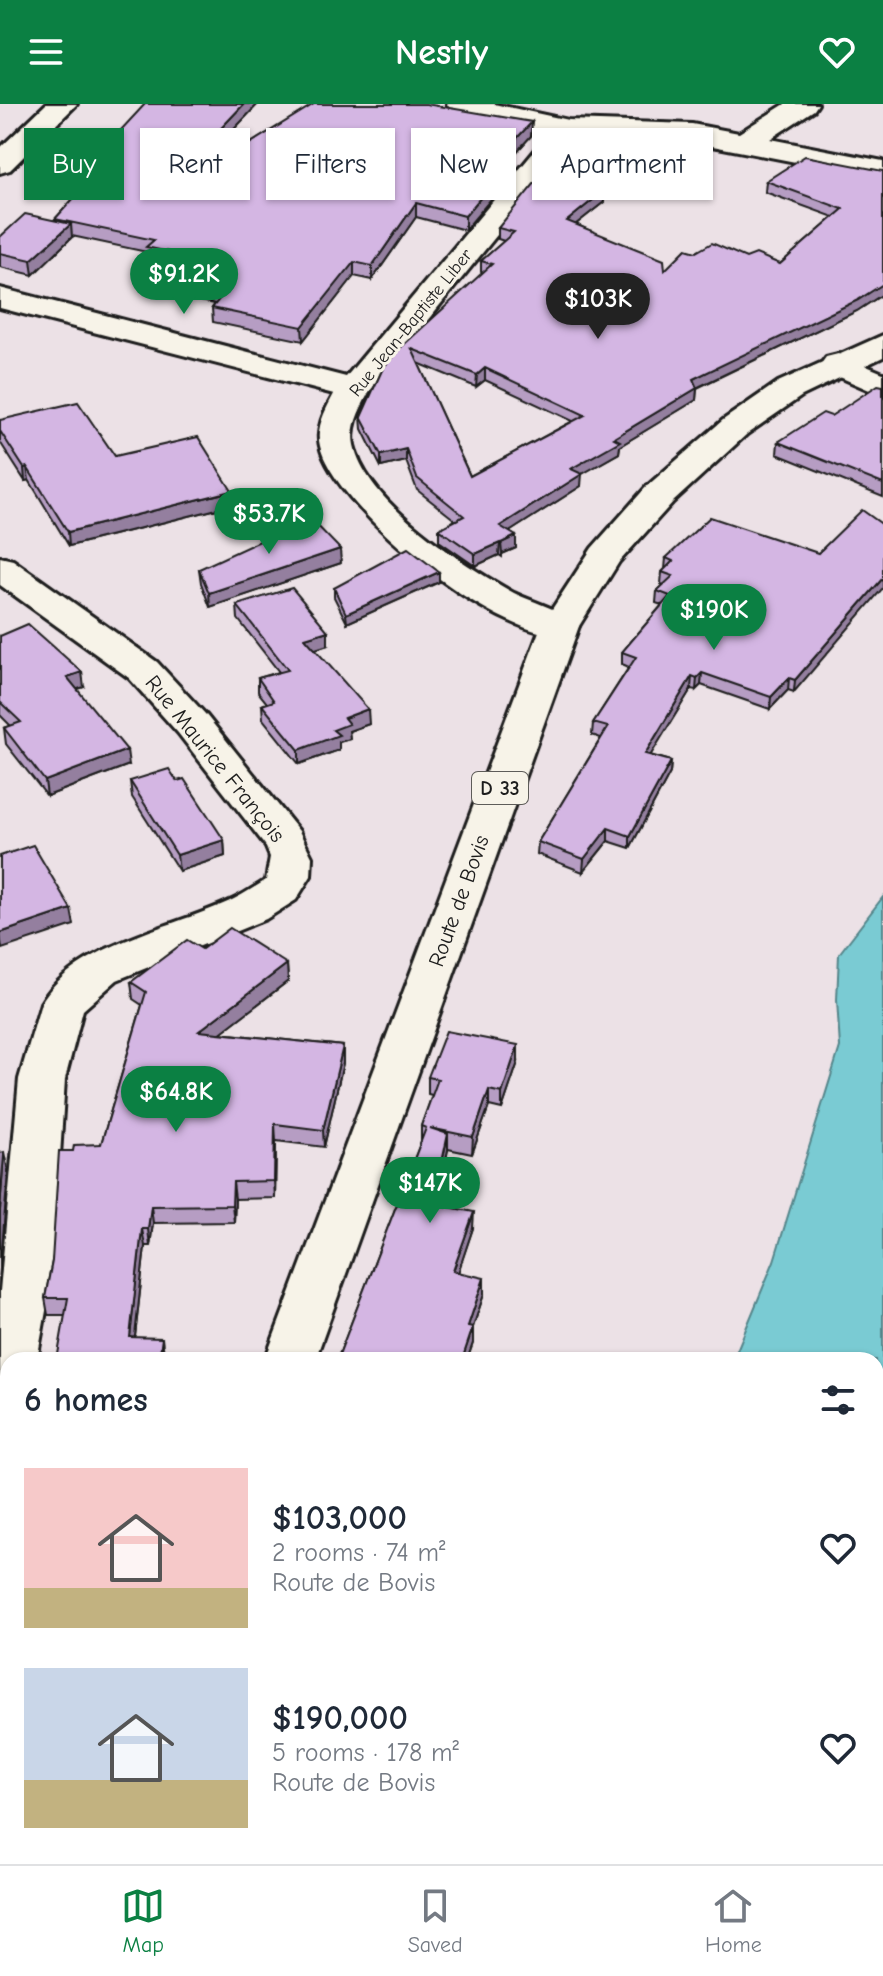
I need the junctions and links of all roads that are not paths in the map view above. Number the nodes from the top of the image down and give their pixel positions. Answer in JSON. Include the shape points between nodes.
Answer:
{"nodes":[{"id":1,"x":63,"y":104,"type":"edge"},
{"id":2,"x":461,"y":104,"type":"edge"},
{"id":3,"x":804,"y":104,"type":"edge"},
{"id":4,"x":561,"y":128,"type":"edge"},
{"id":5,"x":713,"y":138,"type":"edge"},
{"id":6,"x":746,"y":142,"type":"junction"},
{"id":7,"x":0,"y":164,"type":"edge"},
{"id":8,"x":883,"y":170,"type":"edge"},
{"id":9,"x":532,"y":173,"type":"edge"},
{"id":10,"x":0,"y":298,"type":"edge"},
{"id":11,"x":883,"y":345,"type":"edge"},
{"id":12,"x":838,"y":364,"type":"junction"},
{"id":13,"x":883,"y":386,"type":"edge"},
{"id":14,"x":354,"y":389,"type":"junction"},
{"id":15,"x":0,"y":568,"type":"edge"},
{"id":16,"x":560,"y":626,"type":"junction"},
{"id":17,"x":13,"y":1352,"type":"edge"},
{"id":18,"x":293,"y":1352,"type":"edge"}],
"edges":[{"from":1,"to":7,"type":"street"},
{"from":2,"to":4,"type":"street"},
{"from":3,"to":6,"type":"street"},
{"from":5,"to":6,"type":"street"},
{"from":6,"to":8,"type":"street"},
{"from":9,"to":14,"type":"street","name":"Rue Jean-Baptiste Liber"},
{"from":10,"to":14,"type":"street"},
{"from":11,"to":12,"type":"street","name":"Route de Bovis","number":"D 33"},
{"from":12,"to":13,"type":"street"},
{"from":12,"to":16,"type":"street","name":"Route de Bovis","number":"D 33","via":[[735,427],[660,494],[605,556]]},
{"from":14,"to":16,"type":"street","name":"Rue Jean-Baptiste Liber","via":[[342,412],[337,446],[363,494],[470,583],[511,609]]},
{"from":15,"to":17,"type":"street","name":"Rue Maurice François","via":[[143,670],[201,735],[291,857],[290,876],[281,890],[251,909],[102,969],[63,1003],[42,1079],[27,1278]]},
{"from":16,"to":18,"type":"street","name":"Route de Bovis","number":"D 33"}]}
